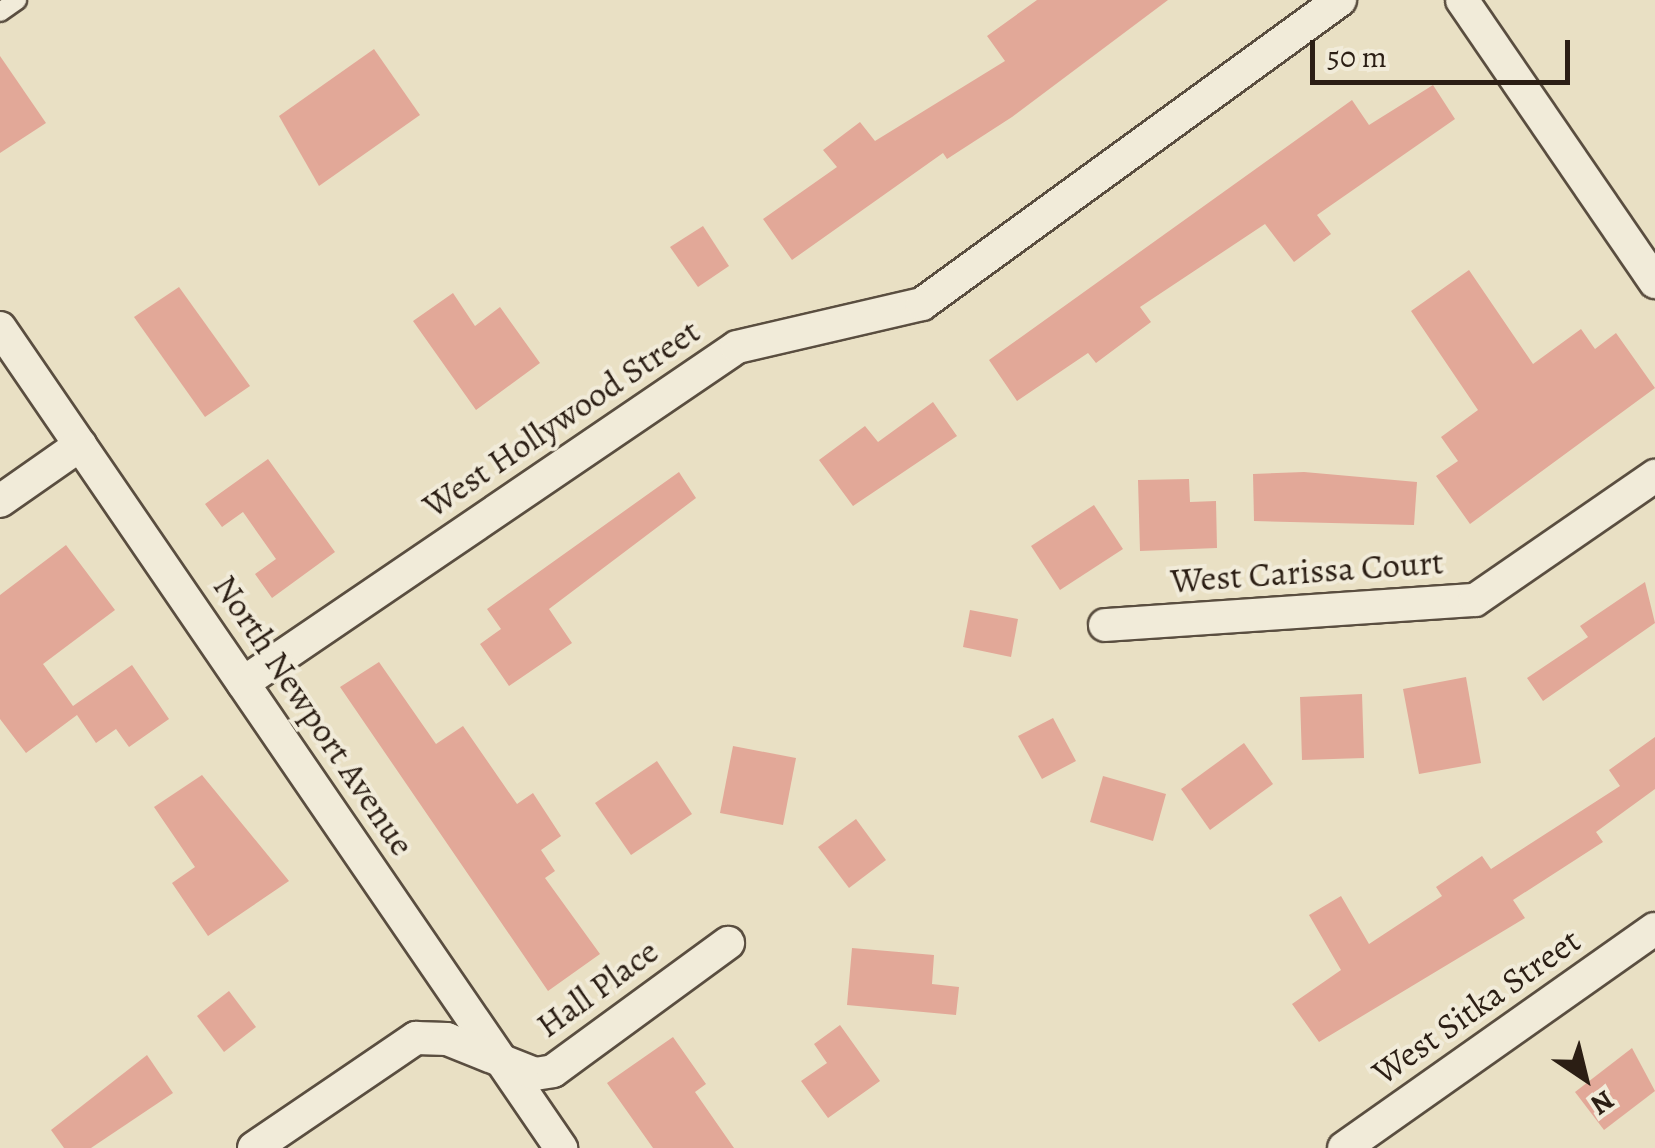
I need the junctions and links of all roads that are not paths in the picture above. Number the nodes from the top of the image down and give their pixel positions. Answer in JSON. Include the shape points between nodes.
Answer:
{"nodes":[{"id":1,"x":17,"y":0,"type":"edge"},
{"id":2,"x":1340,"y":0,"type":"edge"},
{"id":3,"x":1462,"y":0,"type":"edge"},
{"id":4,"x":0,"y":12,"type":"edge"},
{"id":5,"x":1655,"y":282,"type":"edge"},
{"id":6,"x":0,"y":328,"type":"edge"},
{"id":7,"x":80,"y":444,"type":"junction"},
{"id":8,"x":1655,"y":476,"type":"edge"},
{"id":9,"x":0,"y":501,"type":"edge"},
{"id":10,"x":1106,"y":625,"type":"dead end"},
{"id":11,"x":242,"y":683,"type":"junction"},
{"id":12,"x":1655,"y":928,"type":"edge"},
{"id":13,"x":728,"y":943,"type":"dead end"},
{"id":14,"x":506,"y":1066,"type":"junction"},
{"id":15,"x":254,"y":1148,"type":"edge"},
{"id":16,"x":561,"y":1148,"type":"edge"},
{"id":17,"x":1344,"y":1148,"type":"edge"}],
"edges":[{"from":1,"to":4,"type":"lane"},
{"from":2,"to":11,"type":"street","name":"West Hollywood Street","via":[[922,304],[737,347]]},
{"from":3,"to":5,"type":"street"},
{"from":6,"to":7,"type":"street","name":"North Newport Avenue"},
{"from":7,"to":9,"type":"street"},
{"from":7,"to":11,"type":"street","name":"North Newport Avenue"},
{"from":8,"to":10,"type":"street","name":"West Carissa Court","via":[[1475,600]]},
{"from":11,"to":14,"type":"street","name":"North Newport Avenue"},
{"from":12,"to":17,"type":"street","name":"West Sitka Street"},
{"from":13,"to":14,"type":"street","name":"Hall Place","via":[[554,1071]]},
{"from":14,"to":15,"type":"street","via":[[447,1038],[416,1038]]},
{"from":14,"to":16,"type":"street","name":"North Newport Avenue"}]}
